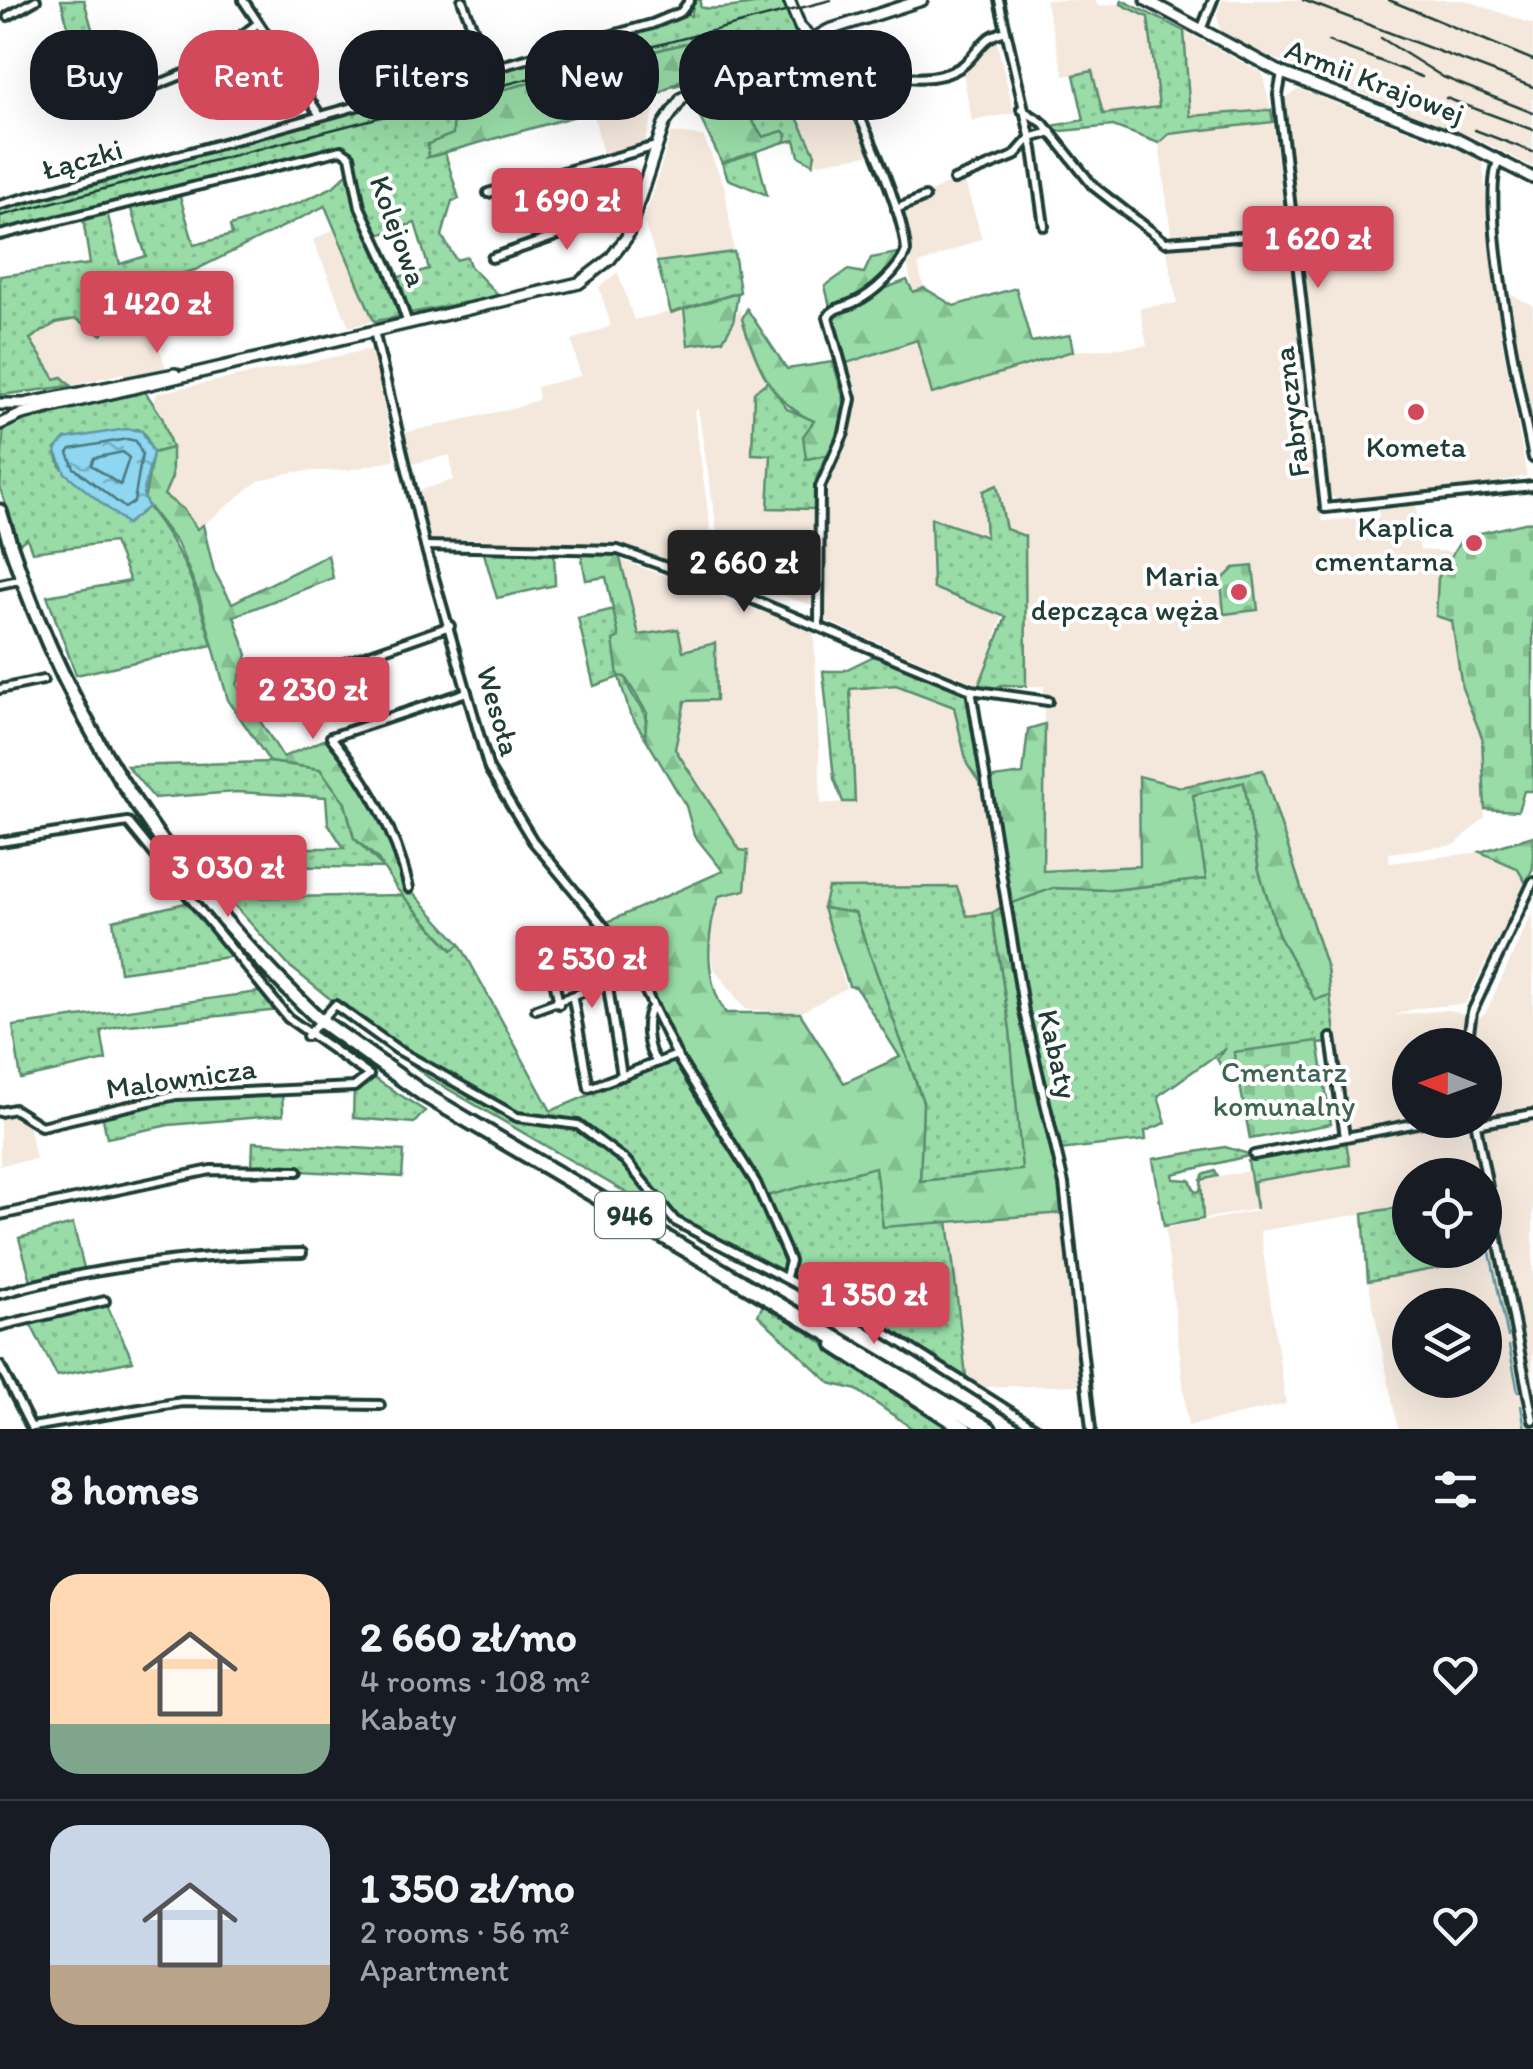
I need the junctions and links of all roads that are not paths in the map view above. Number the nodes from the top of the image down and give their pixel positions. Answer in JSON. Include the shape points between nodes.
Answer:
{"nodes":[{"id":1,"x":36,"y":0,"type":"edge"},
{"id":2,"x":243,"y":0,"type":"edge"},
{"id":3,"x":462,"y":0,"type":"edge"},
{"id":4,"x":690,"y":0,"type":"edge"},
{"id":5,"x":789,"y":0,"type":"edge"},
{"id":6,"x":922,"y":0,"type":"edge"},
{"id":7,"x":999,"y":0,"type":"edge"},
{"id":8,"x":1146,"y":0,"type":"edge"},
{"id":9,"x":1212,"y":0,"type":"edge"},
{"id":10,"x":8,"y":16,"type":"dead end"},
{"id":11,"x":257,"y":24,"type":"junction"},
{"id":12,"x":261,"y":30,"type":"edge"},
{"id":13,"x":473,"y":30,"type":"edge"},
{"id":14,"x":804,"y":30,"type":"edge"},
{"id":15,"x":837,"y":30,"type":"edge"},
{"id":16,"x":1201,"y":30,"type":"junction"},
{"id":17,"x":1003,"y":32,"type":"junction"},
{"id":18,"x":505,"y":63,"type":"edge"},
{"id":19,"x":1282,"y":73,"type":"junction"},
{"id":20,"x":912,"y":75,"type":"edge"},
{"id":21,"x":158,"y":84,"type":"edge"},
{"id":22,"x":679,"y":104,"type":"edge"},
{"id":23,"x":339,"y":109,"type":"edge"},
{"id":24,"x":1021,"y":109,"type":"junction"},
{"id":25,"x":319,"y":114,"type":"edge"},
{"id":26,"x":298,"y":120,"type":"edge"},
{"id":27,"x":859,"y":120,"type":"edge"},
{"id":28,"x":1051,"y":132,"type":"junction"},
{"id":29,"x":1030,"y":138,"type":"junction"},
{"id":30,"x":656,"y":146,"type":"junction"},
{"id":31,"x":1499,"y":160,"type":"junction"},
{"id":32,"x":1533,"y":178,"type":"edge"},
{"id":33,"x":954,"y":180,"type":"dead end"},
{"id":34,"x":488,"y":193,"type":"dead end"},
{"id":35,"x":925,"y":197,"type":"dead end"},
{"id":36,"x":0,"y":205,"type":"edge"},
{"id":37,"x":637,"y":208,"type":"junction"},
{"id":38,"x":896,"y":208,"type":"junction"},
{"id":39,"x":1044,"y":226,"type":"dead end"},
{"id":40,"x":1294,"y":232,"type":"junction"},
{"id":41,"x":0,"y":235,"type":"edge"},
{"id":42,"x":492,"y":258,"type":"dead end"},
{"id":43,"x":408,"y":324,"type":"junction"},
{"id":44,"x":374,"y":331,"type":"junction"},
{"id":45,"x":193,"y":372,"type":"junction"},
{"id":46,"x":0,"y":404,"type":"edge"},
{"id":47,"x":0,"y":424,"type":"edge"},
{"id":48,"x":1533,"y":458,"type":"edge"},
{"id":49,"x":1533,"y":486,"type":"edge"},
{"id":50,"x":1,"y":515,"type":"edge"},
{"id":51,"x":426,"y":546,"type":"junction"},
{"id":52,"x":24,"y":579,"type":"junction"},
{"id":53,"x":0,"y":584,"type":"edge"},
{"id":54,"x":819,"y":625,"type":"junction"},
{"id":55,"x":450,"y":626,"type":"junction"},
{"id":56,"x":43,"y":680,"type":"dead end"},
{"id":57,"x":0,"y":689,"type":"edge"},
{"id":58,"x":972,"y":690,"type":"junction"},
{"id":59,"x":466,"y":692,"type":"junction"},
{"id":60,"x":1048,"y":701,"type":"dead end"},
{"id":61,"x":272,"y":708,"type":"dead end"},
{"id":62,"x":0,"y":842,"type":"edge"},
{"id":63,"x":1533,"y":882,"type":"edge"},
{"id":64,"x":409,"y":888,"type":"dead end"},
{"id":65,"x":602,"y":949,"type":"dead end"},
{"id":66,"x":551,"y":964,"type":"dead end"},
{"id":67,"x":635,"y":973,"type":"junction"},
{"id":68,"x":609,"y":985,"type":"junction"},
{"id":69,"x":573,"y":999,"type":"junction"},
{"id":70,"x":559,"y":1004,"type":"junction"},
{"id":71,"x":653,"y":1006,"type":"junction"},
{"id":72,"x":536,"y":1009,"type":"dead end"},
{"id":73,"x":321,"y":1021,"type":"junction"},
{"id":74,"x":1469,"y":1028,"type":"edge"},
{"id":75,"x":307,"y":1036,"type":"junction"},
{"id":76,"x":1331,"y":1038,"type":"dead end"},
{"id":77,"x":677,"y":1056,"type":"junction"},
{"id":78,"x":657,"y":1062,"type":"junction"},
{"id":79,"x":622,"y":1076,"type":"junction"},
{"id":80,"x":0,"y":1112,"type":"edge"},
{"id":81,"x":1533,"y":1114,"type":"edge"},
{"id":82,"x":1502,"y":1118,"type":"edge"},
{"id":83,"x":1392,"y":1128,"type":"edge"},
{"id":84,"x":1345,"y":1137,"type":"junction"},
{"id":85,"x":1479,"y":1138,"type":"edge"},
{"id":86,"x":1254,"y":1155,"type":"dead end"},
{"id":87,"x":298,"y":1170,"type":"dead end"},
{"id":88,"x":0,"y":1216,"type":"edge"},
{"id":89,"x":302,"y":1253,"type":"dead end"},
{"id":90,"x":786,"y":1277,"type":"junction"},
{"id":91,"x":0,"y":1294,"type":"edge"},
{"id":92,"x":105,"y":1301,"type":"dead end"},
{"id":93,"x":797,"y":1316,"type":"junction"},
{"id":94,"x":0,"y":1326,"type":"edge"},
{"id":95,"x":0,"y":1366,"type":"edge"},
{"id":96,"x":380,"y":1405,"type":"dead end"},
{"id":97,"x":1533,"y":1420,"type":"edge"},
{"id":98,"x":32,"y":1428,"type":"edge"},
{"id":99,"x":966,"y":1429,"type":"edge"},
{"id":100,"x":990,"y":1429,"type":"edge"},
{"id":101,"x":1037,"y":1429,"type":"edge"},
{"id":102,"x":1092,"y":1429,"type":"edge"}],
"edges":[{"from":1,"to":10,"type":"street"},
{"from":2,"to":11,"type":"street"},
{"from":3,"to":13,"type":"street"},
{"from":4,"to":18,"type":"street","name":"Łączki","via":[[672,17]]},
{"from":5,"to":14,"type":"street"},
{"from":6,"to":15,"type":"street"},
{"from":7,"to":17,"type":"street"},
{"from":8,"to":16,"type":"street","name":"Armii Krajowej"},
{"from":9,"to":16,"type":"street"},
{"from":11,"to":12,"type":"street"},
{"from":11,"to":21,"type":"street","via":[[199,68]]},
{"from":16,"to":19,"type":"street","name":"Armii Krajowej"},
{"from":17,"to":20,"type":"street","via":[[985,39],[963,66]]},
{"from":17,"to":24,"type":"street"},
{"from":19,"to":31,"type":"street","name":"Armii Krajowej"},
{"from":19,"to":40,"type":"street","name":"Fabryczna","via":[[1278,95]]},
{"from":22,"to":30,"type":"street"},
{"from":23,"to":25,"type":"street","name":"Łączki"},
{"from":24,"to":28,"type":"street"},
{"from":24,"to":29,"type":"street"},
{"from":26,"to":36,"type":"street","name":"Łączki"},
{"from":27,"to":38,"type":"street"},
{"from":28,"to":29,"type":"street"},
{"from":28,"to":40,"type":"street","via":[[1093,186],[1165,242]]},
{"from":29,"to":33,"type":"street","via":[[1014,156]]},
{"from":29,"to":39,"type":"street"},
{"from":30,"to":34,"type":"street"},
{"from":30,"to":37,"type":"street"},
{"from":31,"to":32,"type":"street","name":"Armii Krajowej"},
{"from":31,"to":48,"type":"street","via":[[1494,182],[1501,275]]},
{"from":35,"to":38,"type":"street"},
{"from":37,"to":42,"type":"street"},
{"from":37,"to":43,"type":"street","via":[[617,251],[578,283]]},
{"from":38,"to":54,"type":"street","via":[[906,256],[870,292],[828,317],[850,410],[820,487]]},
{"from":40,"to":49,"type":"street","name":"Fabryczna","via":[[1325,508]]},
{"from":41,"to":43,"type":"street","name":"Kolejowa","via":[[342,150],[350,156],[360,207]]},
{"from":43,"to":44,"type":"street"},
{"from":44,"to":45,"type":"street"},
{"from":44,"to":51,"type":"street","name":"Wesoła"},
{"from":45,"to":46,"type":"street"},
{"from":45,"to":47,"type":"street"},
{"from":50,"to":52,"type":"main road","number":"946"},
{"from":51,"to":54,"type":"street","via":[[618,550]]},
{"from":51,"to":55,"type":"street","name":"Wesoła"},
{"from":52,"to":53,"type":"street"},
{"from":52,"to":73,"type":"main road","number":"946","via":[[72,698],[120,783],[232,931]]},
{"from":54,"to":58,"type":"street"},
{"from":55,"to":59,"type":"street","name":"Wesoła"},
{"from":55,"to":61,"type":"street","via":[[285,684],[280,704]]},
{"from":56,"to":57,"type":"street"},
{"from":58,"to":60,"type":"street"},
{"from":58,"to":102,"type":"street","name":"Kabaty","via":[[1024,1012],[1064,1184]]},
{"from":59,"to":64,"type":"street","via":[[331,737],[368,781]]},
{"from":59,"to":67,"type":"street","name":"Wesoła","via":[[504,798]]},
{"from":62,"to":75,"type":"street","via":[[128,822]]},
{"from":63,"to":74,"type":"street"},
{"from":65,"to":68,"type":"street"},
{"from":66,"to":70,"type":"street"},
{"from":67,"to":68,"type":"street"},
{"from":67,"to":71,"type":"street","name":"Wesoła"},
{"from":68,"to":69,"type":"street"},
{"from":68,"to":79,"type":"street"},
{"from":69,"to":70,"type":"street"},
{"from":69,"to":79,"type":"street","via":[[586,1086]]},
{"from":70,"to":72,"type":"street"},
{"from":71,"to":77,"type":"street","name":"Wesoła"},
{"from":71,"to":78,"type":"street","via":[[647,1014],[650,1054]]},
{"from":73,"to":75,"type":"street"},
{"from":73,"to":90,"type":"street","via":[[335,1005],[398,1050],[518,1117],[578,1125],[626,1161],[675,1221]]},
{"from":73,"to":93,"type":"highway","number":"946","via":[[392,1074]]},
{"from":75,"to":80,"type":"street","name":"Malownicza","via":[[369,1076],[354,1087],[176,1095],[41,1126],[14,1110]]},
{"from":76,"to":84,"type":"street"},
{"from":77,"to":78,"type":"street"},
{"from":77,"to":90,"type":"street","name":"Wesoła","via":[[756,1183],[787,1252]]},
{"from":78,"to":79,"type":"street"},
{"from":81,"to":82,"type":"street"},
{"from":83,"to":84,"type":"street"},
{"from":84,"to":86,"type":"street"},
{"from":85,"to":97,"type":"street"},
{"from":87,"to":88,"type":"street","via":[[210,1170]]},
{"from":89,"to":91,"type":"street","via":[[207,1255]]},
{"from":90,"to":101,"type":"street"},
{"from":92,"to":94,"type":"street"},
{"from":93,"to":99,"type":"highway","number":"946"},
{"from":93,"to":100,"type":"highway","number":"946"},
{"from":95,"to":98,"type":"street"},
{"from":96,"to":98,"type":"street","via":[[180,1402]]}]}
